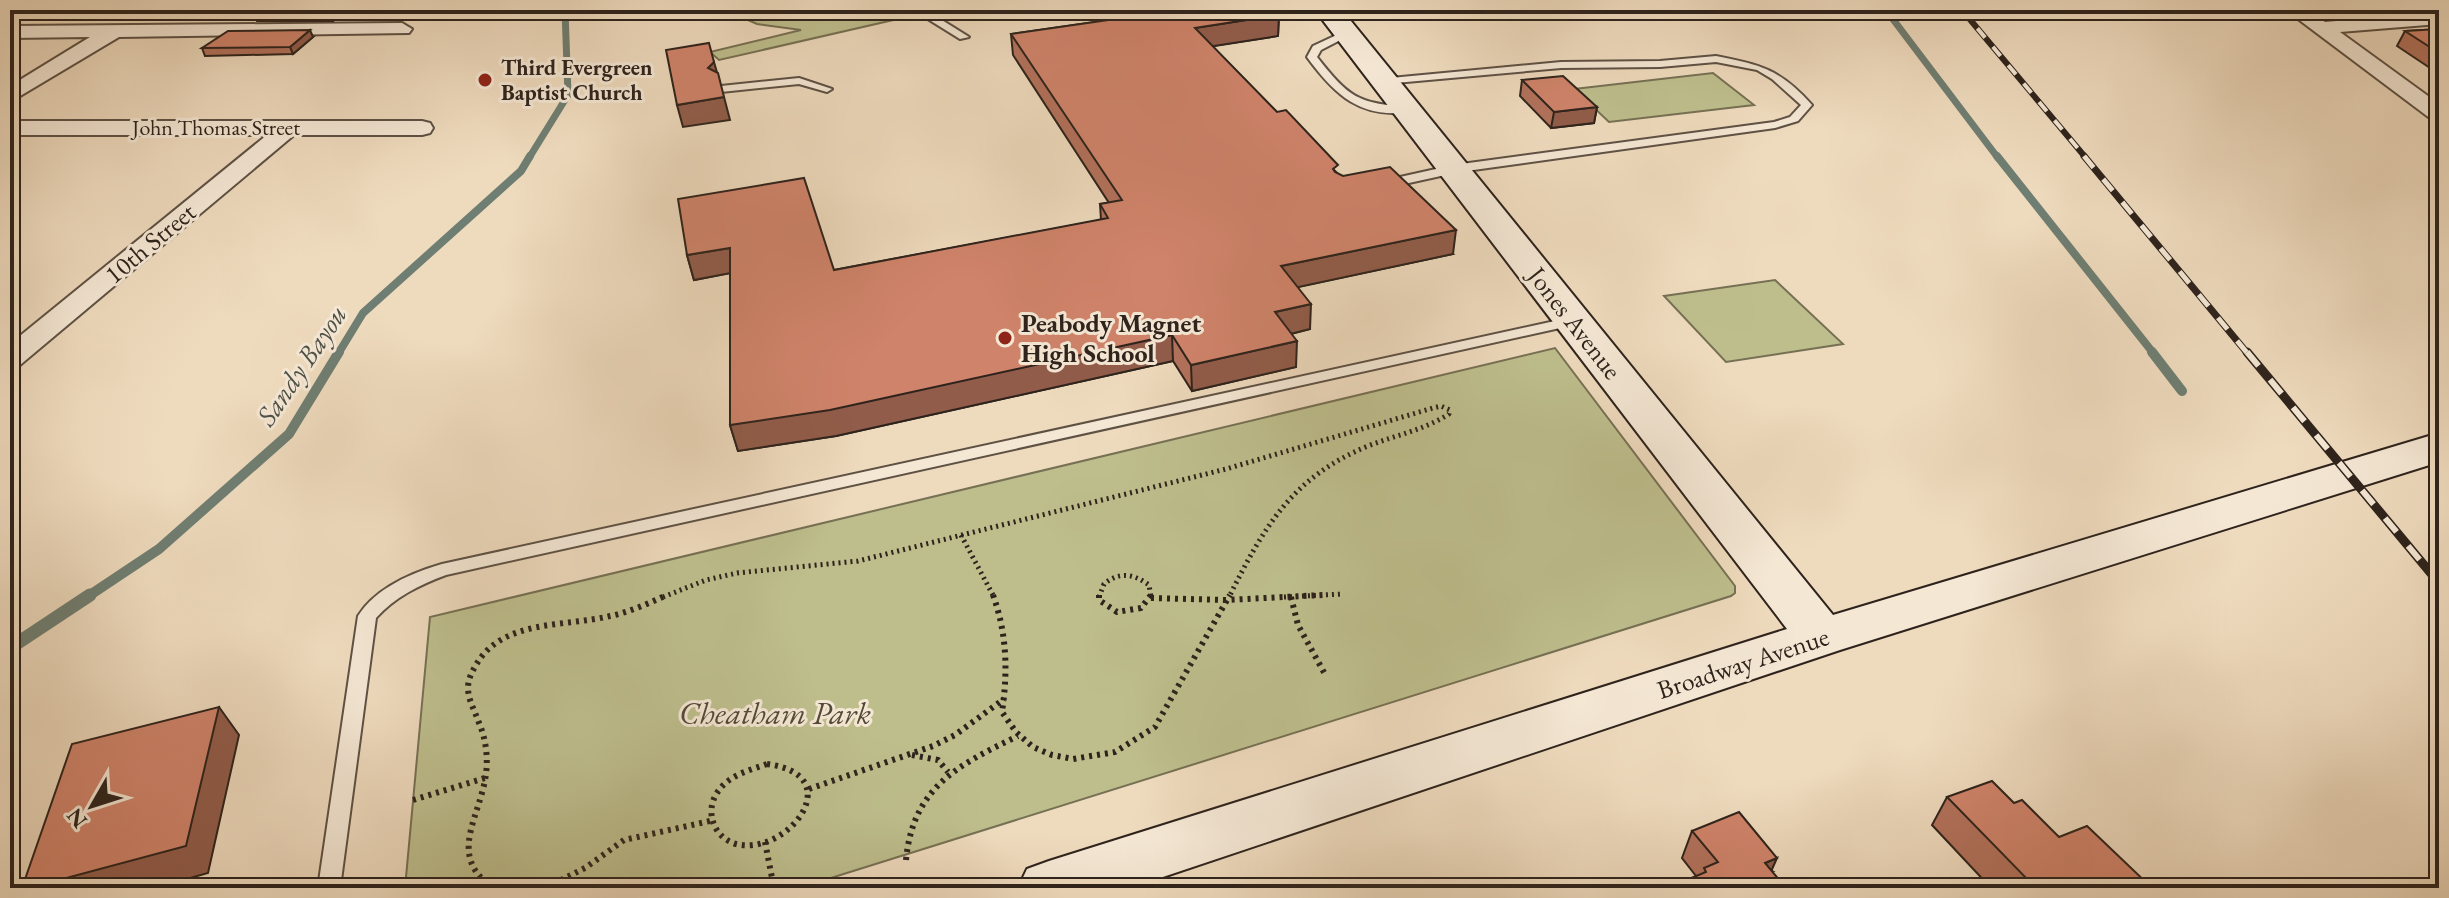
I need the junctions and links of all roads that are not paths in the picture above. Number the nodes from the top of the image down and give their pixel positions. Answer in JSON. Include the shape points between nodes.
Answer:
{"nodes":[{"id":1,"x":148,"y":10,"type":"edge"},
{"id":2,"x":2296,"y":10,"type":"edge"},
{"id":3,"x":926,"y":14,"type":"dead end"},
{"id":4,"x":2439,"y":18,"type":"edge"},
{"id":5,"x":1337,"y":22,"type":"edge"},
{"id":6,"x":2320,"y":28,"type":"junction"},
{"id":7,"x":402,"y":29,"type":"dead end"},
{"id":8,"x":114,"y":31,"type":"junction"},
{"id":9,"x":10,"y":32,"type":"edge"},
{"id":10,"x":964,"y":37,"type":"dead end"},
{"id":11,"x":721,"y":89,"type":"edge"},
{"id":12,"x":827,"y":89,"type":"dead end"},
{"id":13,"x":10,"y":95,"type":"edge"},
{"id":14,"x":1395,"y":96,"type":"junction"},
{"id":15,"x":2439,"y":114,"type":"edge"},
{"id":16,"x":290,"y":127,"type":"junction"},
{"id":17,"x":10,"y":128,"type":"edge"},
{"id":18,"x":422,"y":128,"type":"dead end"},
{"id":19,"x":1454,"y":170,"type":"junction"},
{"id":20,"x":1371,"y":187,"type":"edge"},
{"id":21,"x":1573,"y":321,"type":"junction"},
{"id":22,"x":10,"y":359,"type":"edge"},
{"id":23,"x":2439,"y":447,"type":"edge"},
{"id":24,"x":1822,"y":637,"type":"junction"},
{"id":25,"x":329,"y":888,"type":"edge"},
{"id":26,"x":1049,"y":888,"type":"edge"}],
"edges":[{"from":1,"to":8,"type":"street"},
{"from":2,"to":6,"type":"street"},
{"from":3,"to":10,"type":"lane"},
{"from":4,"to":6,"type":"street"},
{"from":5,"to":14,"type":"main road","name":"Jones Avenue"},
{"from":6,"to":15,"type":"street"},
{"from":7,"to":8,"type":"street"},
{"from":8,"to":9,"type":"street"},
{"from":8,"to":13,"type":"street"},
{"from":11,"to":12,"type":"lane","via":[[799,81]]},
{"from":14,"to":19,"type":"main road","name":"Jones Avenue"},
{"from":14,"to":19,"type":"lane","via":[[1561,65],[1716,59],[1760,68],[1807,105],[1794,119],[1775,125]]},
{"from":16,"to":17,"type":"street","name":"John Thomas Street"},
{"from":16,"to":18,"type":"street","name":"John Thomas Street"},
{"from":16,"to":22,"type":"street","name":"10th Street"},
{"from":19,"to":20,"type":"lane"},
{"from":19,"to":21,"type":"main road","name":"Jones Avenue"},
{"from":21,"to":24,"type":"main road","name":"Jones Avenue"},
{"from":21,"to":25,"type":"lane","via":[[442,570],[408,583],[382,598],[367,616]]},
{"from":23,"to":24,"type":"main road","name":"Broadway Avenue"},
{"from":24,"to":26,"type":"main road","name":"Broadway Avenue"}]}
